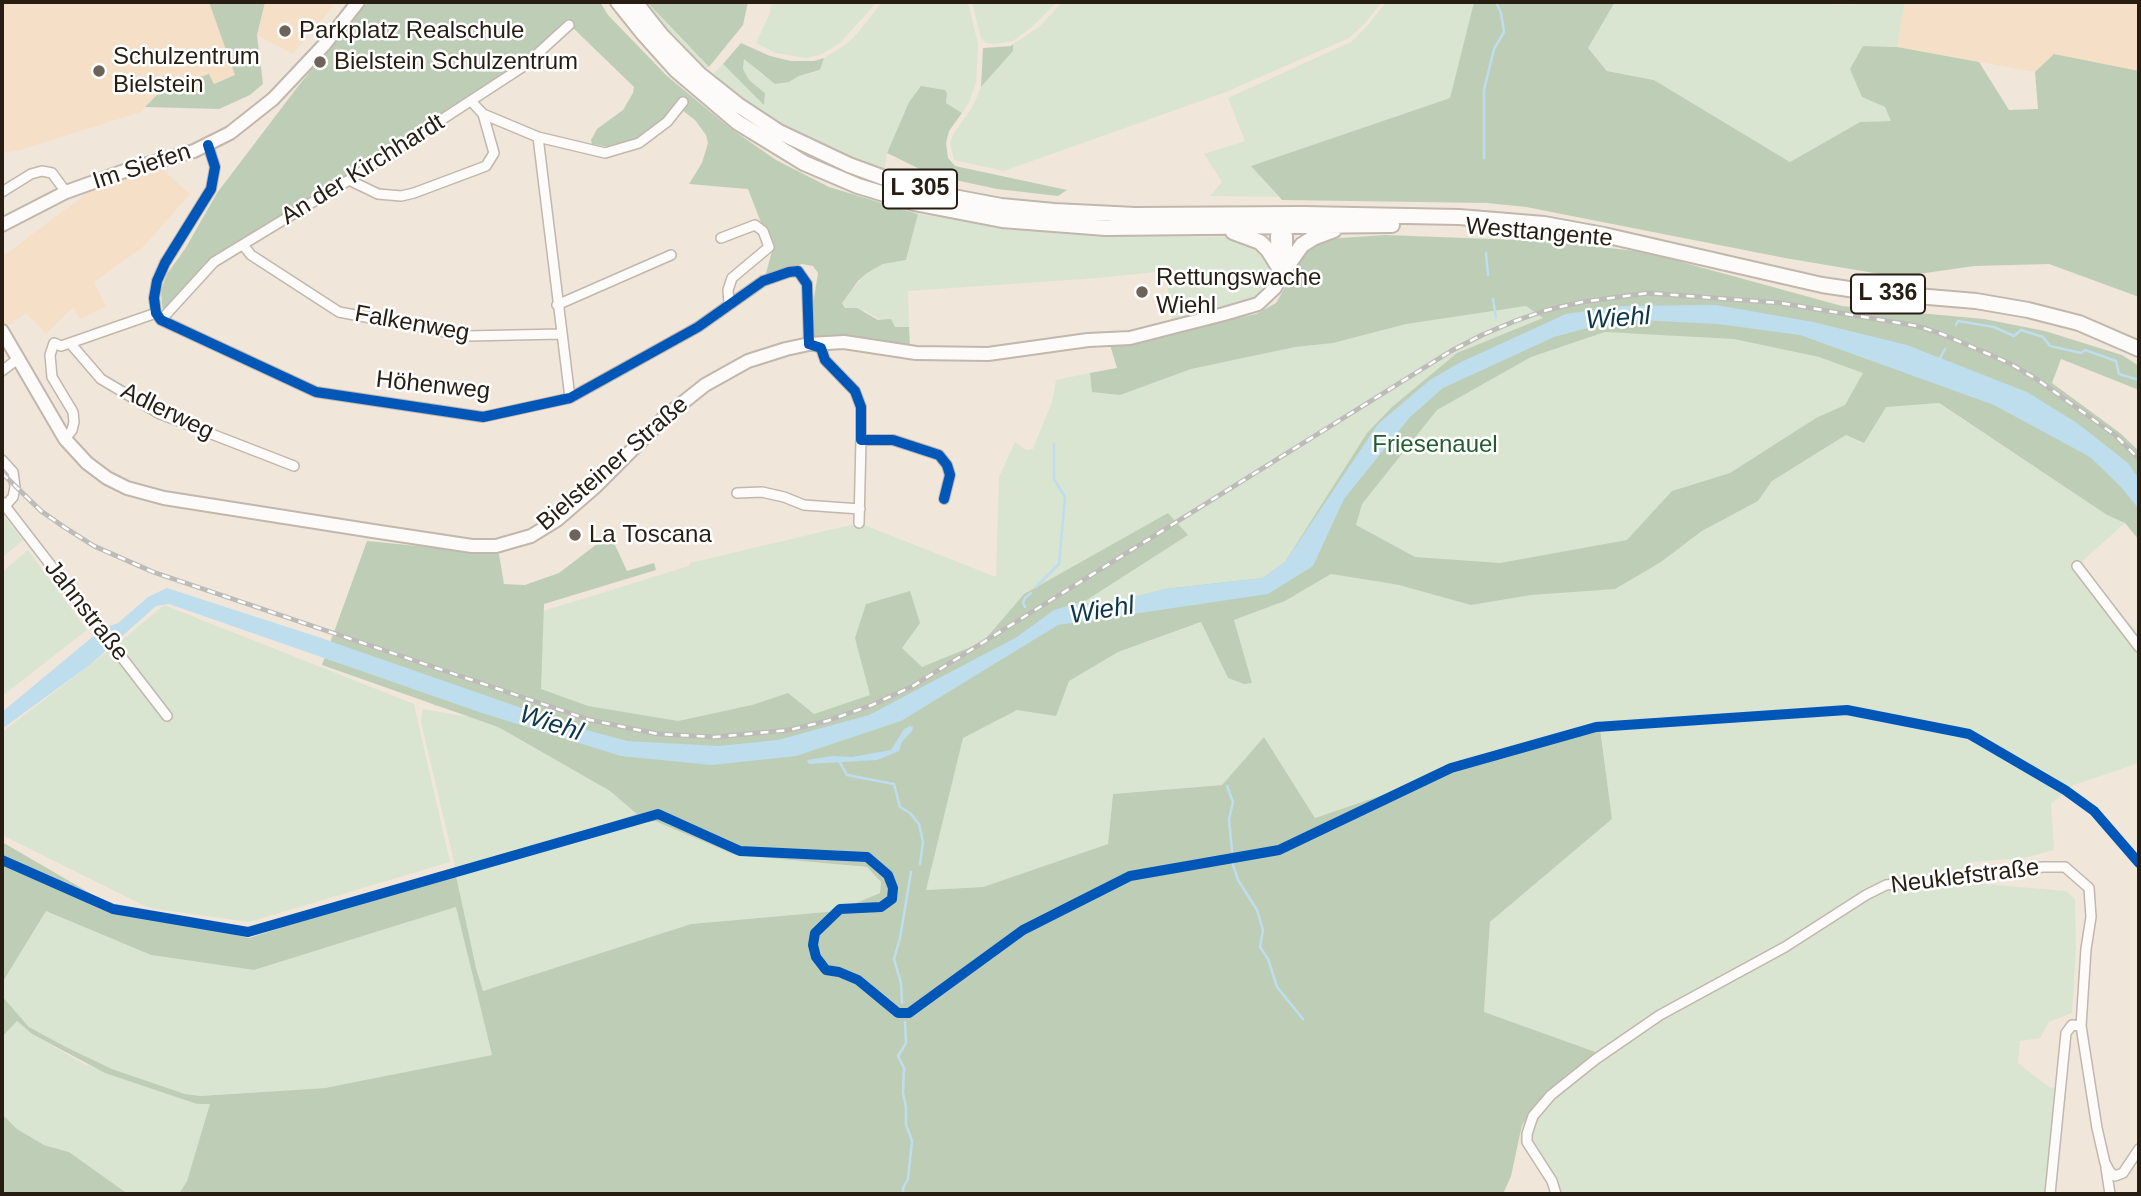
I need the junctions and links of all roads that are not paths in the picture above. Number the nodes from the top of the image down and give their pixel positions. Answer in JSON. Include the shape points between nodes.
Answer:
{"nodes":[{"id":1,"x":358,"y":2,"type":"edge"},
{"id":2,"x":618,"y":2,"type":"edge"},
{"id":3,"x":635,"y":2,"type":"edge"},
{"id":4,"x":569,"y":25,"type":"dead end"},
{"id":5,"x":471,"y":101,"type":"junction"},
{"id":6,"x":683,"y":102,"type":"dead end"},
{"id":7,"x":483,"y":114,"type":"junction"},
{"id":8,"x":538,"y":137,"type":"junction"},
{"id":9,"x":208,"y":145,"type":"junction"},
{"id":10,"x":349,"y":180,"type":"junction"},
{"id":11,"x":2,"y":192,"type":"edge"},
{"id":12,"x":66,"y":192,"type":"junction"},
{"id":13,"x":1303,"y":214,"type":"junction"},
{"id":14,"x":1266,"y":215,"type":"junction"},
{"id":15,"x":2,"y":225,"type":"edge"},
{"id":16,"x":1352,"y":225,"type":"junction"},
{"id":17,"x":1282,"y":226,"type":"junction"},
{"id":18,"x":1219,"y":228,"type":"junction"},
{"id":19,"x":721,"y":238,"type":"dead end"},
{"id":20,"x":1634,"y":242,"type":"junction"},
{"id":21,"x":243,"y":245,"type":"junction"},
{"id":22,"x":671,"y":255,"type":"dead end"},
{"id":23,"x":1281,"y":267,"type":"junction"},
{"id":24,"x":729,"y":303,"type":"junction"},
{"id":25,"x":557,"y":305,"type":"junction"},
{"id":26,"x":159,"y":316,"type":"junction"},
{"id":27,"x":2,"y":331,"type":"edge"},
{"id":28,"x":561,"y":334,"type":"junction"},
{"id":29,"x":70,"y":344,"type":"junction"},
{"id":30,"x":809,"y":344,"type":"junction"},
{"id":31,"x":2139,"y":349,"type":"edge"},
{"id":32,"x":19,"y":358,"type":"junction"},
{"id":33,"x":2,"y":371,"type":"edge"},
{"id":34,"x":570,"y":398,"type":"junction"},
{"id":35,"x":65,"y":439,"type":"junction"},
{"id":36,"x":861,"y":440,"type":"junction"},
{"id":37,"x":2,"y":460,"type":"edge"},
{"id":38,"x":294,"y":466,"type":"dead end"},
{"id":39,"x":737,"y":493,"type":"dead end"},
{"id":40,"x":944,"y":499,"type":"dead end"},
{"id":41,"x":4,"y":504,"type":"edge"},
{"id":42,"x":860,"y":509,"type":"junction"},
{"id":43,"x":859,"y":523,"type":"dead end"},
{"id":44,"x":2077,"y":566,"type":"dead end"},
{"id":45,"x":2139,"y":647,"type":"edge"},
{"id":46,"x":167,"y":716,"type":"dead end"},
{"id":47,"x":2081,"y":1026,"type":"junction"},
{"id":48,"x":2139,"y":1149,"type":"edge"},
{"id":49,"x":2105,"y":1163,"type":"junction"},
{"id":50,"x":1556,"y":1194,"type":"edge"},
{"id":51,"x":2050,"y":1194,"type":"edge"},
{"id":52,"x":2110,"y":1194,"type":"edge"}],
"edges":[{"from":1,"to":9,"type":"main road","name":"Im Siefen","via":[[273,99]]},
{"from":2,"to":18,"type":"main road","name":"Westtangente","number":"L 305","via":[[659,52],[716,106],[804,163],[858,186],[934,208],[1002,219],[1106,228]]},
{"from":3,"to":14,"type":"main road","name":"Westtangente","number":"L 305","via":[[699,74],[758,119],[825,155],[898,183],[1027,209]]},
{"from":4,"to":5,"type":"street","name":"An der Kirchhardt","via":[[524,66]]},
{"from":5,"to":7,"type":"street"},
{"from":5,"to":10,"type":"street","name":"An der Kirchhardt"},
{"from":6,"to":8,"type":"street","via":[[667,122],[639,143],[605,153]]},
{"from":7,"to":8,"type":"street"},
{"from":7,"to":10,"type":"street","via":[[494,153],[486,166],[401,195],[378,194]]},
{"from":8,"to":25,"type":"street"},
{"from":9,"to":12,"type":"main road","name":"Im Siefen"},
{"from":9,"to":26,"type":"street","via":[[215,167],[211,189],[157,281],[154,298]]},
{"from":10,"to":21,"type":"street","name":"An der Kirchhardt"},
{"from":11,"to":12,"type":"street","via":[[42,171],[51,173]]},
{"from":12,"to":15,"type":"main road","name":"Im Siefen"},
{"from":13,"to":14,"type":"main road","name":"Westtangente","number":"L 305"},
{"from":13,"to":17,"type":"main road"},
{"from":13,"to":20,"type":"main road","name":"Westtangente","number":"L 336","via":[[1516,220]]},
{"from":14,"to":17,"type":"main road"},
{"from":16,"to":17,"type":"main road","name":"Westtangente","number":"L 336"},
{"from":16,"to":20,"type":"main road","name":"Westtangente","number":"L 336","via":[[1490,227]]},
{"from":16,"to":23,"type":"main road","number":"L 336","via":[[1307,241]]},
{"from":17,"to":18,"type":"main road","name":"Westtangente","number":"L 305"},
{"from":17,"to":23,"type":"main road","number":"L 336","via":[[1286,239]]},
{"from":18,"to":23,"type":"main road","number":"L 305","via":[[1260,242]]},
{"from":19,"to":24,"type":"street","via":[[755,225],[763,231],[769,247],[732,278]]},
{"from":20,"to":31,"type":"main road","number":"L 336","via":[[1822,285],[2028,310],[2079,323]]},
{"from":21,"to":26,"type":"street","name":"An der Kirchhardt","via":[[214,262]]},
{"from":21,"to":28,"type":"street","name":"Falkenweg","via":[[251,255],[339,312],[467,336]]},
{"from":22,"to":25,"type":"street"},
{"from":23,"to":30,"type":"main road","name":"Bielsteiner Straße","number":"L 336","via":[[1278,283],[1266,299],[1245,309],[1150,331],[953,356],[844,342]]},
{"from":24,"to":30,"type":"street","name":"Höhenweg","via":[[763,281],[798,271],[807,284]]},
{"from":24,"to":34,"type":"street","name":"Höhenweg","via":[[698,327]]},
{"from":25,"to":28,"type":"street"},
{"from":26,"to":29,"type":"street","via":[[105,329]]},
{"from":26,"to":34,"type":"street","name":"Höhenweg","via":[[316,392],[483,417]]},
{"from":27,"to":32,"type":"main road","name":"Bielsteiner Straße","number":"L 336"},
{"from":28,"to":34,"type":"street"},
{"from":29,"to":35,"type":"street","via":[[54,343],[50,355],[52,377],[73,412],[72,430]]},
{"from":29,"to":38,"type":"street","name":"Adlerweg","via":[[101,379],[160,414]]},
{"from":30,"to":35,"type":"main road","name":"Bielsteiner Straße","number":"L 336","via":[[748,361],[705,385],[557,520],[531,536],[496,546],[164,498],[107,478]]},
{"from":30,"to":36,"type":"street","via":[[821,348],[825,360],[855,391],[861,407]]},
{"from":32,"to":33,"type":"street"},
{"from":32,"to":35,"type":"main road","name":"Bielsteiner Straße","number":"L 336"},
{"from":36,"to":40,"type":"street","via":[[893,440],[939,455],[950,475]]},
{"from":36,"to":42,"type":"street"},
{"from":37,"to":41,"type":"street","name":"Jahnstraße","via":[[13,472],[16,487]]},
{"from":39,"to":42,"type":"street","via":[[762,492],[804,505]]},
{"from":41,"to":46,"type":"street","name":"Jahnstraße"},
{"from":42,"to":43,"type":"street"},
{"from":44,"to":45,"type":"street"},
{"from":47,"to":49,"type":"street","name":"Neuklefstraße"},
{"from":47,"to":50,"type":"street","name":"Neuklefstraße","via":[[2091,901],[2089,888],[2065,867],[1886,885],[1660,1016],[1551,1095],[1533,1116],[1527,1142]]},
{"from":47,"to":51,"type":"street","via":[[2072,1026],[2066,1033]]},
{"from":48,"to":49,"type":"street","via":[[2123,1173],[2115,1176]]},
{"from":49,"to":52,"type":"street","name":"Neuklefstraße"}]}
